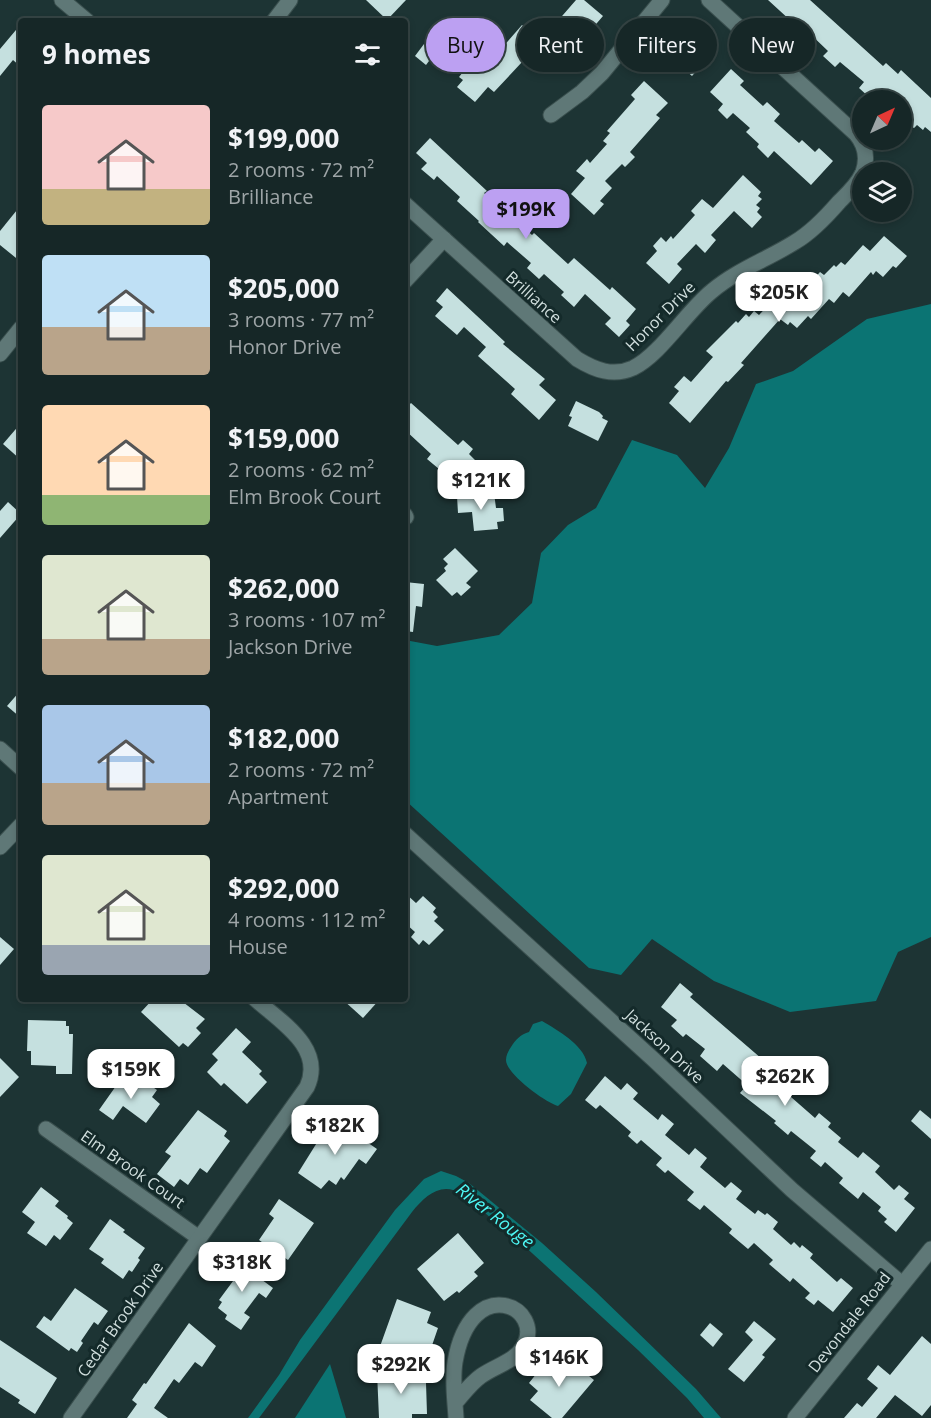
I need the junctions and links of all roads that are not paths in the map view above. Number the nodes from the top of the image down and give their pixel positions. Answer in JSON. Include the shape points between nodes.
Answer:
{"nodes":[{"id":1,"x":62,"y":0,"type":"edge"},
{"id":2,"x":290,"y":0,"type":"edge"},
{"id":3,"x":662,"y":0,"type":"edge"},
{"id":4,"x":709,"y":0,"type":"edge"},
{"id":5,"x":83,"y":18,"type":"edge"},
{"id":6,"x":276,"y":18,"type":"edge"},
{"id":7,"x":551,"y":115,"type":"dead end"},
{"id":8,"x":865,"y":162,"type":"edge"},
{"id":9,"x":852,"y":187,"type":"edge"},
{"id":10,"x":408,"y":207,"type":"edge"},
{"id":11,"x":444,"y":239,"type":"junction"},
{"id":12,"x":408,"y":278,"type":"edge"},
{"id":13,"x":18,"y":332,"type":"edge"},
{"id":14,"x":0,"y":354,"type":"edge"},
{"id":15,"x":622,"y":371,"type":"joint"},
{"id":16,"x":0,"y":749,"type":"edge"},
{"id":17,"x":18,"y":765,"type":"edge"},
{"id":18,"x":18,"y":828,"type":"edge"},
{"id":19,"x":408,"y":837,"type":"edge"},
{"id":20,"x":0,"y":847,"type":"edge"},
{"id":21,"x":258,"y":1002,"type":"edge"},
{"id":22,"x":46,"y":1130,"type":"dead end"},
{"id":23,"x":199,"y":1238,"type":"junction"},
{"id":24,"x":931,"y":1249,"type":"edge"},
{"id":25,"x":902,"y":1284,"type":"junction"},
{"id":26,"x":456,"y":1410,"type":"edge"},
{"id":27,"x":71,"y":1418,"type":"edge"},
{"id":28,"x":795,"y":1418,"type":"edge"}],
"edges":[{"from":1,"to":5,"type":"street"},
{"from":2,"to":6,"type":"street"},
{"from":3,"to":7,"type":"street","via":[[598,78]]},
{"from":4,"to":8,"type":"street","via":[[856,134],[863,144]]},
{"from":9,"to":15,"type":"street","name":"Honor Drive","via":[[811,230],[712,290],[646,359]]},
{"from":10,"to":11,"type":"street","name":"Brilliance"},
{"from":11,"to":12,"type":"street"},
{"from":11,"to":15,"type":"street","name":"Brilliance","via":[[577,359],[604,372]]},
{"from":13,"to":14,"type":"street"},
{"from":16,"to":17,"type":"street"},
{"from":18,"to":20,"type":"street"},
{"from":19,"to":25,"type":"street","name":"Jackson Drive","via":[[792,1190]]},
{"from":21,"to":23,"type":"street","name":"Cedar Brook Drive","via":[[309,1051],[311,1078]]},
{"from":22,"to":23,"type":"street","name":"Elm Brook Court"},
{"from":23,"to":27,"type":"street","name":"Cedar Brook Drive"},
{"from":24,"to":25,"type":"street","name":"Devondale Road"},
{"from":25,"to":28,"type":"street","name":"Devondale Road"},
{"from":26,"to":26,"type":"street","via":[[455,1364],[470,1320],[486,1307],[506,1305],[516,1310],[528,1329],[524,1345],[510,1360],[479,1377]]}]}
